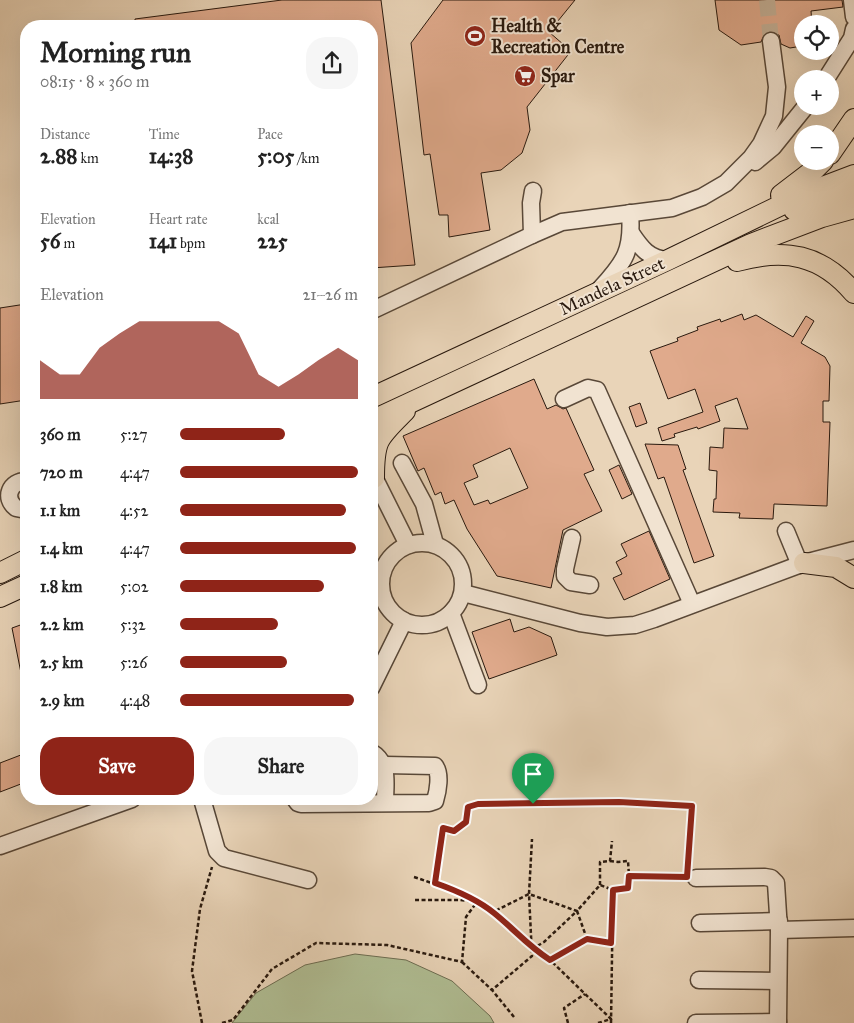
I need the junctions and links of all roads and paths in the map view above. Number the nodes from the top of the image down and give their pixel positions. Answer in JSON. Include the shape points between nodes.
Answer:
{"nodes":[{"id":1,"x":852,"y":0,"type":"edge"},
{"id":2,"x":854,"y":17,"type":"edge"},
{"id":3,"x":854,"y":29,"type":"edge"},
{"id":4,"x":771,"y":40,"type":"tunnel mouth"},
{"id":5,"x":832,"y":70,"type":"edge"},
{"id":6,"x":799,"y":115,"type":"edge"},
{"id":7,"x":854,"y":119,"type":"edge"},
{"id":8,"x":839,"y":141,"type":"edge"},
{"id":9,"x":813,"y":170,"type":"edge"},
{"id":10,"x":854,"y":175,"type":"edge"},
{"id":11,"x":734,"y":176,"type":"junction"},
{"id":12,"x":533,"y":191,"type":"dead end"},
{"id":13,"x":854,"y":192,"type":"edge"},
{"id":14,"x":854,"y":208,"type":"edge"},
{"id":15,"x":630,"y":213,"type":"junction"},
{"id":16,"x":741,"y":224,"type":"junction"},
{"id":17,"x":631,"y":233,"type":"junction"},
{"id":18,"x":532,"y":235,"type":"junction"},
{"id":19,"x":668,"y":260,"type":"junction"},
{"id":20,"x":682,"y":276,"type":"junction"},
{"id":21,"x":854,"y":293,"type":"edge"},
{"id":22,"x":596,"y":294,"type":"junction"},
{"id":23,"x":378,"y":308,"type":"edge"},
{"id":24,"x":378,"y":392,"type":"edge"},
{"id":25,"x":564,"y":399,"type":"dead end"},
{"id":26,"x":413,"y":402,"type":"junction"},
{"id":27,"x":378,"y":418,"type":"edge"},
{"id":28,"x":378,"y":441,"type":"edge"},
{"id":29,"x":402,"y":463,"type":"dead end"},
{"id":30,"x":20,"y":482,"type":"edge"},
{"id":31,"x":378,"y":487,"type":"edge"},
{"id":32,"x":20,"y":509,"type":"edge"},
{"id":33,"x":786,"y":531,"type":"dead end"},
{"id":34,"x":572,"y":538,"type":"dead end"},
{"id":35,"x":435,"y":544,"type":"junction"},
{"id":36,"x":408,"y":545,"type":"junction"},
{"id":37,"x":854,"y":550,"type":"edge"},
{"id":38,"x":802,"y":564,"type":"junction"},
{"id":39,"x":854,"y":578,"type":"edge"},
{"id":40,"x":378,"y":579,"type":"edge"},
{"id":41,"x":590,"y":585,"type":"dead end"},
{"id":42,"x":378,"y":587,"type":"edge"},
{"id":43,"x":20,"y":588,"type":"edge"},
{"id":44,"x":463,"y":593,"type":"junction"},
{"id":45,"x":0,"y":597,"type":"edge"},
{"id":46,"x":692,"y":604,"type":"junction"},
{"id":47,"x":451,"y":613,"type":"junction"},
{"id":48,"x":404,"y":621,"type":"junction"},
{"id":49,"x":378,"y":674,"type":"edge"},
{"id":50,"x":478,"y":685,"type":"dead end"},
{"id":51,"x":378,"y":756,"type":"edge"},
{"id":52,"x":384,"y":765,"type":"junction"},
{"id":53,"x":378,"y":802,"type":"edge"},
{"id":54,"x":384,"y":802,"type":"junction"},
{"id":55,"x":115,"y":805,"type":"edge"},
{"id":56,"x":204,"y":805,"type":"edge"},
{"id":57,"x":532,"y":839,"type":"dead end"},
{"id":58,"x":612,"y":841,"type":"dead end"},
{"id":59,"x":0,"y":846,"type":"edge"},
{"id":60,"x":217,"y":851,"type":"junction"},
{"id":61,"x":610,"y":861,"type":"junction"},
{"id":62,"x":690,"y":874,"type":"junction"},
{"id":63,"x":629,"y":876,"type":"junction"},
{"id":64,"x":414,"y":877,"type":"dead end"},
{"id":65,"x":308,"y":880,"type":"dead end"},
{"id":66,"x":435,"y":883,"type":"junction"},
{"id":67,"x":600,"y":885,"type":"junction"},
{"id":68,"x":613,"y":890,"type":"junction"},
{"id":69,"x":530,"y":894,"type":"junction"},
{"id":70,"x":412,"y":900,"type":"dead end"},
{"id":71,"x":478,"y":902,"type":"junction"},
{"id":72,"x":577,"y":911,"type":"junction"},
{"id":73,"x":493,"y":912,"type":"junction"},
{"id":74,"x":700,"y":923,"type":"dead end"},
{"id":75,"x":779,"y":926,"type":"junction"},
{"id":76,"x":854,"y":928,"type":"edge"},
{"id":77,"x":587,"y":939,"type":"junction"},
{"id":78,"x":611,"y":943,"type":"junction"},
{"id":79,"x":532,"y":948,"type":"junction"},
{"id":80,"x":550,"y":960,"type":"junction"},
{"id":81,"x":462,"y":962,"type":"junction"},
{"id":82,"x":699,"y":980,"type":"dead end"},
{"id":83,"x":778,"y":981,"type":"junction"},
{"id":84,"x":492,"y":990,"type":"junction"},
{"id":85,"x":585,"y":994,"type":"junction"},
{"id":86,"x":514,"y":1017,"type":"dead end"},
{"id":87,"x":611,"y":1019,"type":"junction"},
{"id":88,"x":696,"y":1022,"type":"edge"},
{"id":89,"x":202,"y":1023,"type":"edge"},
{"id":90,"x":222,"y":1023,"type":"edge"},
{"id":91,"x":568,"y":1023,"type":"edge"},
{"id":92,"x":598,"y":1023,"type":"edge"},
{"id":93,"x":611,"y":1023,"type":"edge"},
{"id":94,"x":778,"y":1023,"type":"edge"}],
"edges":[{"from":1,"to":2,"type":"street"},
{"from":3,"to":5,"type":"street","via":[[852,38]]},
{"from":4,"to":11,"type":"street","via":[[777,87],[774,116],[761,144]]},
{"from":6,"to":11,"type":"street","via":[[773,147]]},
{"from":7,"to":8,"type":"main road"},
{"from":9,"to":16,"type":"main road"},
{"from":10,"to":16,"type":"main road","name":"Mandela Street"},
{"from":11,"to":15,"type":"street","via":[[690,202],[672,208]]},
{"from":12,"to":18,"type":"street"},
{"from":13,"to":16,"type":"main road"},
{"from":14,"to":20,"type":"main road","name":"Mandela Street","via":[[752,244]]},
{"from":15,"to":17,"type":"street"},
{"from":15,"to":18,"type":"street","via":[[562,222]]},
{"from":16,"to":19,"type":"main road","name":"Mandela Street"},
{"from":17,"to":19,"type":"street","via":[[646,253]]},
{"from":17,"to":22,"type":"street","via":[[621,265]]},
{"from":18,"to":23,"type":"street"},
{"from":19,"to":22,"type":"main road","name":"Mandela Street"},
{"from":20,"to":21,"type":"main road","via":[[752,256],[782,254],[830,269]]},
{"from":20,"to":26,"type":"main road","name":"Mandela Street"},
{"from":22,"to":24,"type":"main road","name":"Mandela Street"},
{"from":25,"to":46,"type":"street","via":[[588,388],[597,390]]},
{"from":26,"to":27,"type":"main road","name":"Mandela Street"},
{"from":26,"to":28,"type":"main road"},
{"from":29,"to":35,"type":"street","via":[[424,504]]},
{"from":30,"to":32,"type":"street","via":[[12,486],[9,496]]},
{"from":31,"to":36,"type":"street"},
{"from":33,"to":38,"type":"street"},
{"from":34,"to":41,"type":"street","via":[[565,576],[571,582]]},
{"from":35,"to":36,"type":"street","via":[[421,542]]},
{"from":35,"to":44,"type":"street","via":[[446,550],[462,569]]},
{"from":36,"to":40,"type":"street","via":[[389,560]]},
{"from":37,"to":38,"type":"street"},
{"from":38,"to":39,"type":"main road","via":[[836,567]]},
{"from":38,"to":46,"type":"street"},
{"from":42,"to":48,"type":"street","via":[[389,608]]},
{"from":43,"to":45,"type":"main road"},
{"from":44,"to":46,"type":"street","via":[[607,627],[635,625]]},
{"from":44,"to":47,"type":"street"},
{"from":47,"to":48,"type":"street","via":[[433,624]]},
{"from":47,"to":50,"type":"street"},
{"from":48,"to":49,"type":"street"},
{"from":51,"to":52,"type":"street"},
{"from":52,"to":54,"type":"street"},
{"from":52,"to":54,"type":"street","via":[[433,766],[438,778],[433,802]]},
{"from":53,"to":54,"type":"street"},
{"from":55,"to":59,"type":"street"},
{"from":56,"to":60,"type":"street"},
{"from":57,"to":69,"type":"path"},
{"from":58,"to":61,"type":"path"},
{"from":60,"to":65,"type":"street","via":[[224,858]]},
{"from":60,"to":89,"type":"path","via":[[200,909],[192,971]]},
{"from":61,"to":63,"type":"path","via":[[628,861]]},
{"from":61,"to":67,"type":"path","via":[[600,862]]},
{"from":62,"to":63,"type":"path"},
{"from":62,"to":66,"type":"path","via":[[692,806],[619,802],[478,804],[468,807],[466,822],[454,831],[443,828]]},
{"from":62,"to":75,"type":"street","via":[[771,878],[777,886]]},
{"from":63,"to":68,"type":"path","via":[[628,888]]},
{"from":64,"to":66,"type":"path"},
{"from":66,"to":71,"type":"path"},
{"from":67,"to":68,"type":"path"},
{"from":67,"to":72,"type":"path"},
{"from":68,"to":78,"type":"path"},
{"from":69,"to":72,"type":"path"},
{"from":69,"to":73,"type":"path"},
{"from":69,"to":79,"type":"path"},
{"from":70,"to":71,"type":"path"},
{"from":71,"to":73,"type":"path"},
{"from":71,"to":81,"type":"path","via":[[466,917]]},
{"from":72,"to":77,"type":"path"},
{"from":72,"to":79,"type":"path","via":[[544,942]]},
{"from":73,"to":79,"type":"path"},
{"from":74,"to":75,"type":"street"},
{"from":75,"to":76,"type":"street"},
{"from":75,"to":83,"type":"street"},
{"from":77,"to":78,"type":"path"},
{"from":77,"to":80,"type":"path"},
{"from":78,"to":87,"type":"path"},
{"from":79,"to":80,"type":"path"},
{"from":79,"to":84,"type":"path","via":[[532,956]]},
{"from":80,"to":85,"type":"path"},
{"from":81,"to":84,"type":"path"},
{"from":81,"to":90,"type":"path","via":[[387,945],[316,943],[272,968],[234,1020]]},
{"from":82,"to":83,"type":"street"},
{"from":83,"to":94,"type":"street"},
{"from":84,"to":86,"type":"path"},
{"from":85,"to":87,"type":"path"},
{"from":85,"to":91,"type":"path","via":[[564,1008]]},
{"from":87,"to":92,"type":"path"},
{"from":87,"to":93,"type":"path"},
{"from":88,"to":94,"type":"street"}]}
